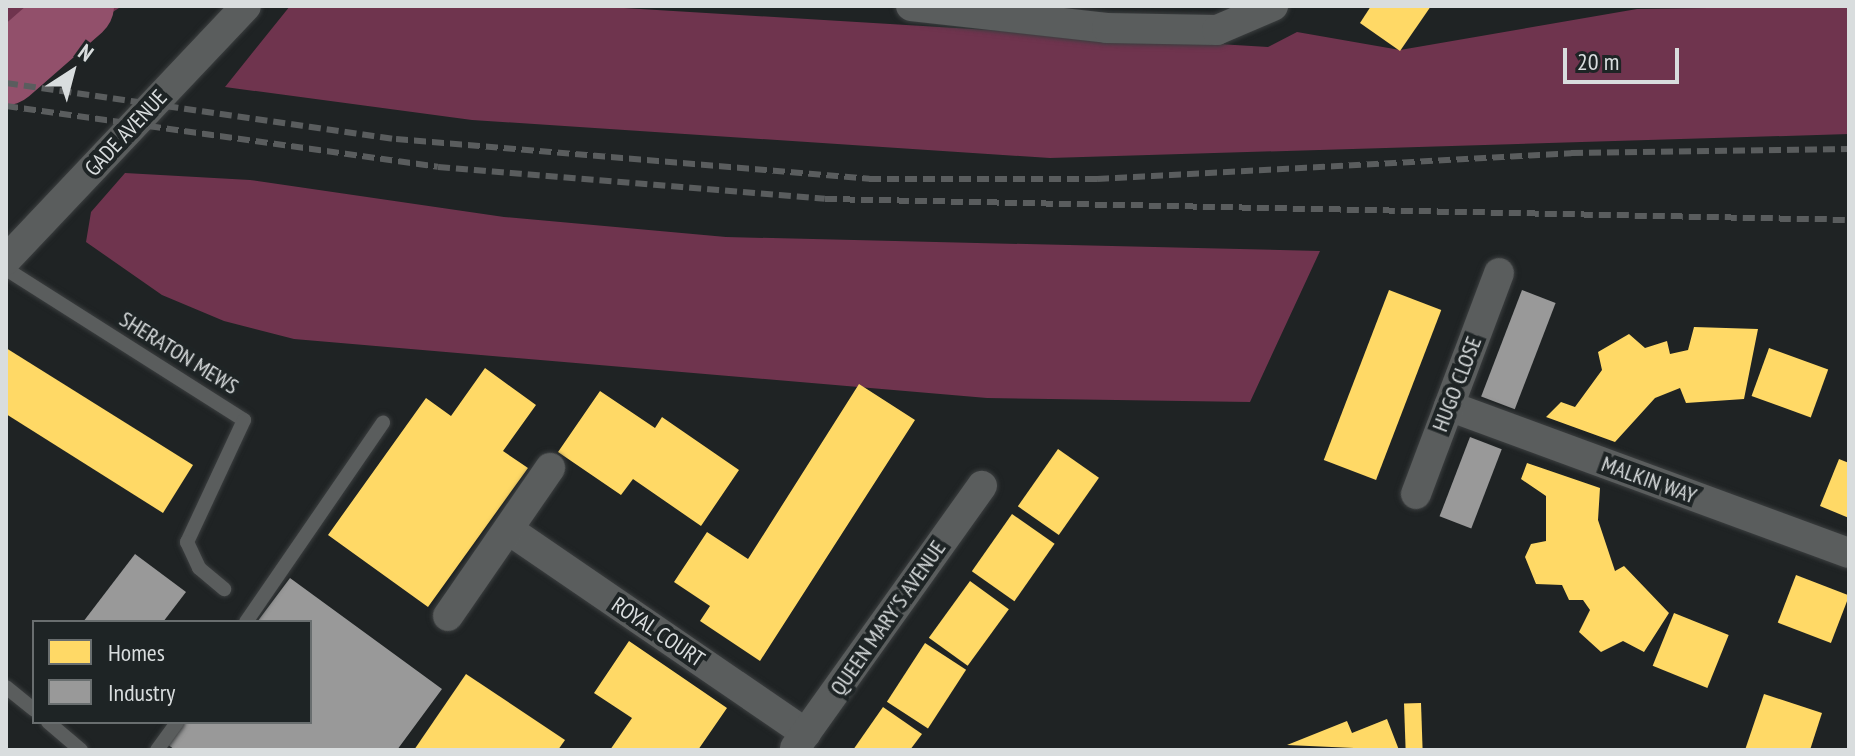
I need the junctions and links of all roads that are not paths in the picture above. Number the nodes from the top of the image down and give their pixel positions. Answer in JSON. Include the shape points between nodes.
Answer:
{"nodes":[{"id":1,"x":246,"y":6,"type":"edge"},
{"id":2,"x":911,"y":6,"type":"edge"},
{"id":3,"x":1273,"y":6,"type":"edge"},
{"id":4,"x":6,"y":260,"type":"edge"},
{"id":5,"x":6,"y":269,"type":"edge"},
{"id":6,"x":1499,"y":273,"type":"dead end"},
{"id":7,"x":1449,"y":406,"type":"junction"},
{"id":8,"x":383,"y":423,"type":"dead end"},
{"id":9,"x":550,"y":468,"type":"dead end"},
{"id":10,"x":982,"y":486,"type":"dead end"},
{"id":11,"x":1416,"y":494,"type":"dead end"},
{"id":12,"x":509,"y":530,"type":"junction"},
{"id":13,"x":1849,"y":553,"type":"edge"},
{"id":14,"x":224,"y":589,"type":"dead end"},
{"id":15,"x":448,"y":616,"type":"dead end"},
{"id":16,"x":247,"y":620,"type":"edge"},
{"id":17,"x":6,"y":687,"type":"edge"},
{"id":18,"x":32,"y":708,"type":"edge"},
{"id":19,"x":50,"y":724,"type":"edge"},
{"id":20,"x":176,"y":724,"type":"edge"},
{"id":21,"x":800,"y":742,"type":"edge"},
{"id":22,"x":81,"y":750,"type":"edge"},
{"id":23,"x":157,"y":750,"type":"edge"}],
"edges":[{"from":1,"to":4,"type":"street","name":"GADE AVENUE"},
{"from":2,"to":3,"type":"street","via":[[1107,28],[1217,30]]},
{"from":5,"to":14,"type":"lane","name":"SHERATON MEWS","via":[[244,420],[187,542],[199,568]]},
{"from":6,"to":7,"type":"street","name":"HUGO CLOSE"},
{"from":7,"to":11,"type":"street","name":"HUGO CLOSE"},
{"from":7,"to":13,"type":"street","name":"MALKIN WAY"},
{"from":8,"to":16,"type":"lane"},
{"from":9,"to":12,"type":"street"},
{"from":10,"to":21,"type":"street","name":"QUEEN MARY'S AVENUE"},
{"from":12,"to":15,"type":"street"},
{"from":12,"to":21,"type":"street","name":"ROYAL COURT"},
{"from":17,"to":18,"type":"lane"},
{"from":19,"to":22,"type":"lane"},
{"from":20,"to":23,"type":"lane"}]}
